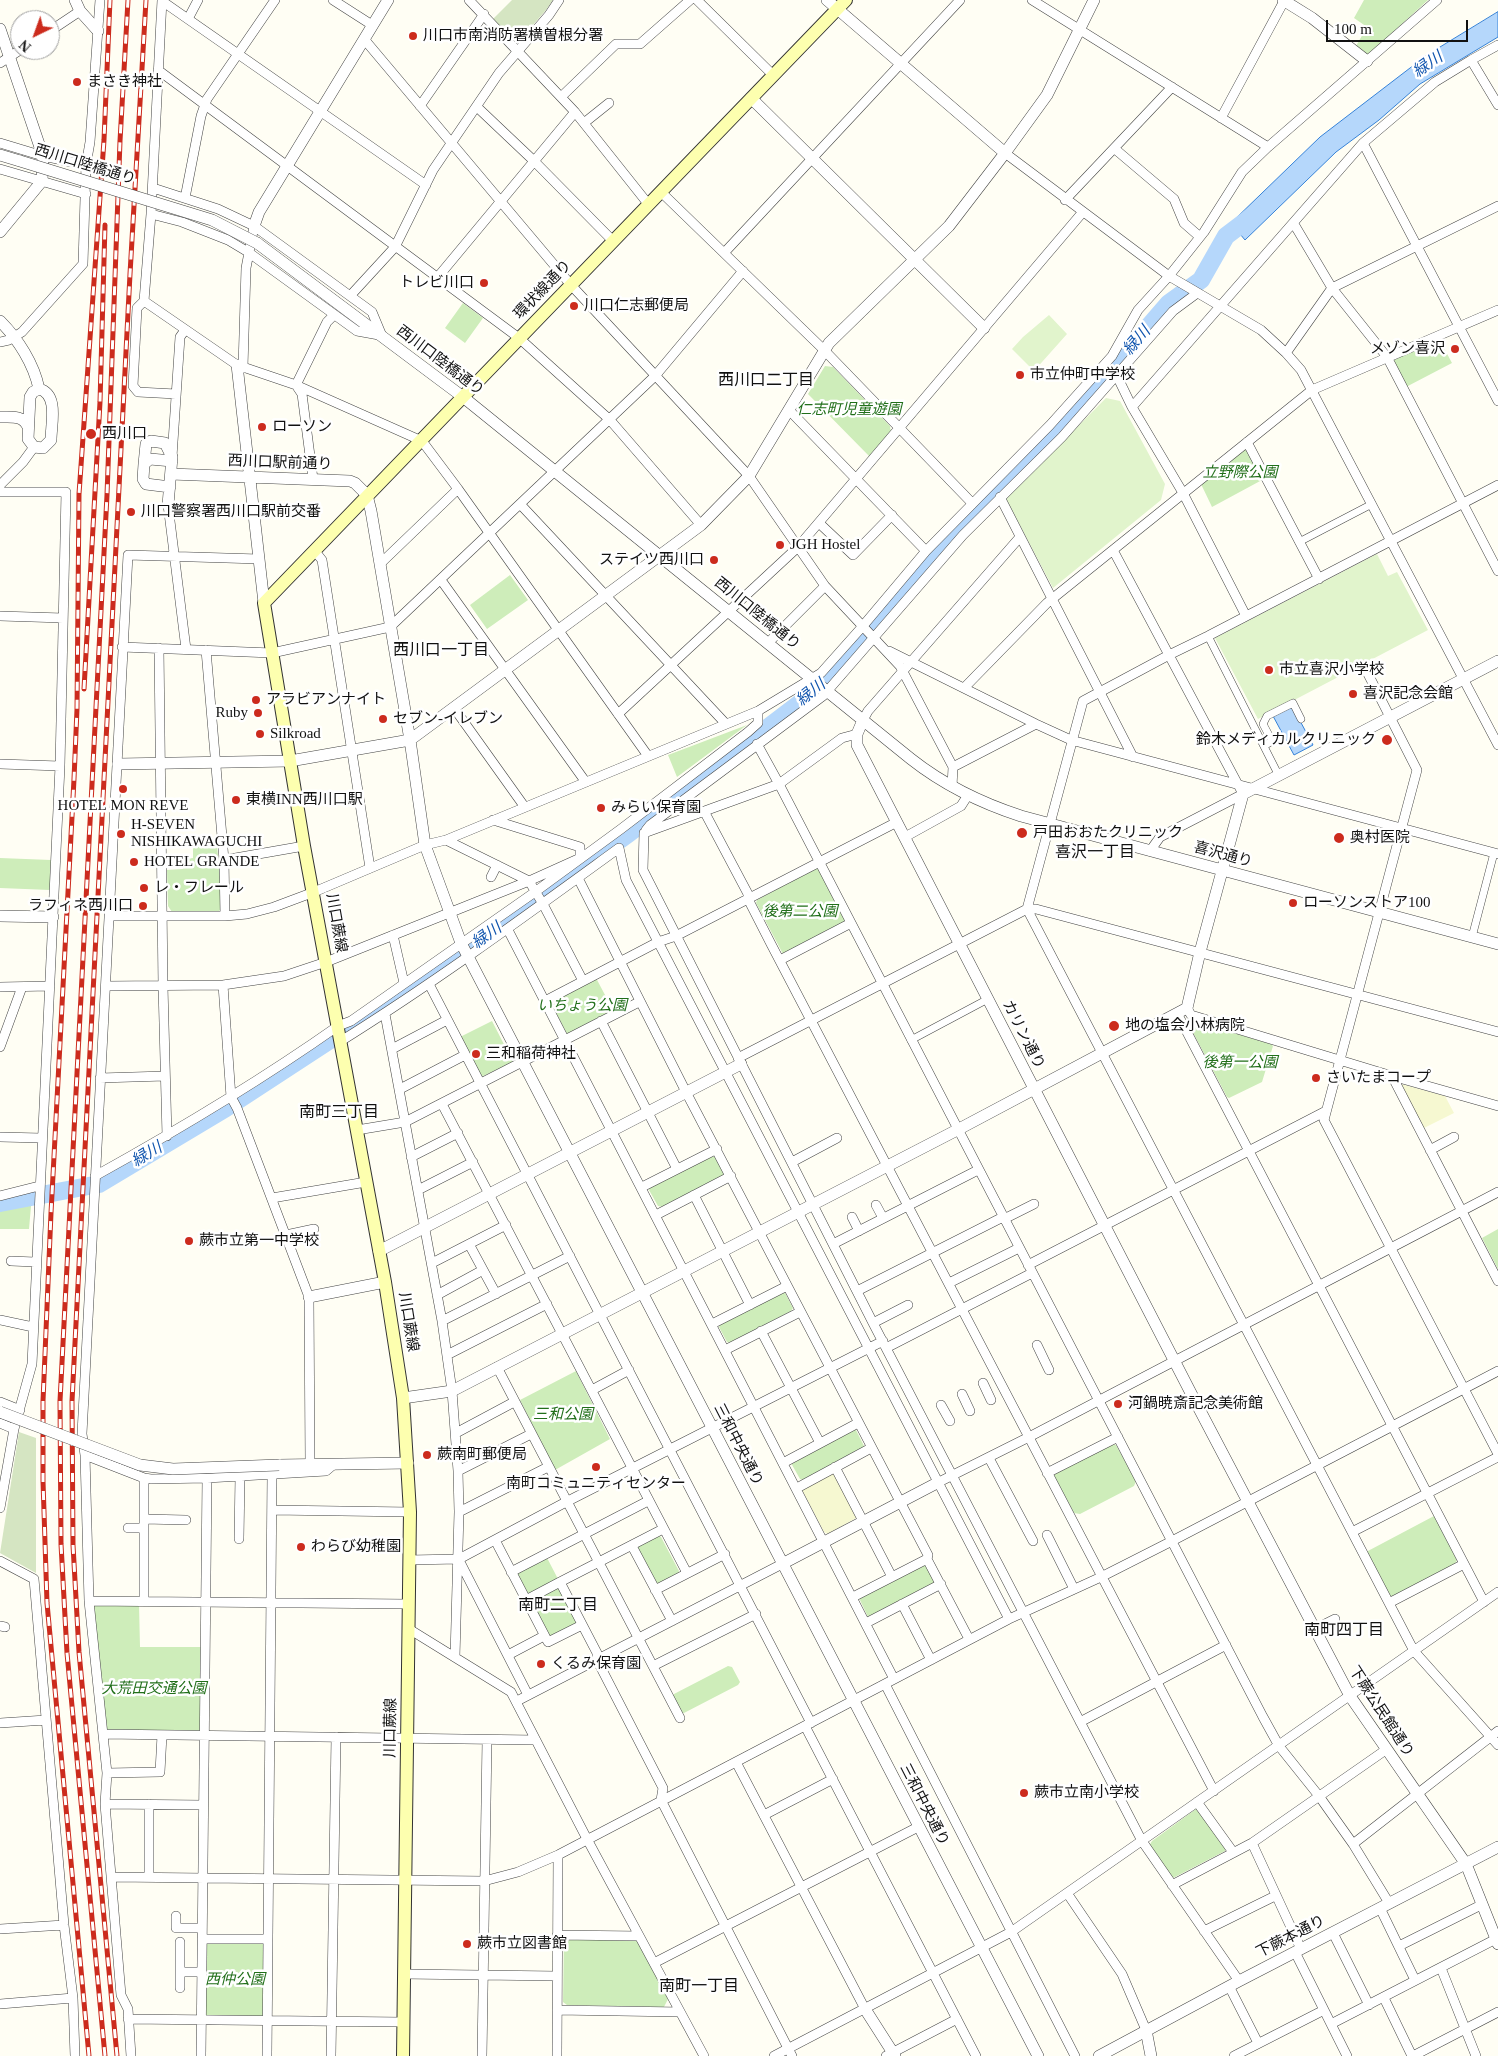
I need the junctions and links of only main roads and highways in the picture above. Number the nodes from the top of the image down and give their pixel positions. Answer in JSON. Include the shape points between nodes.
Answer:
{"nodes":[{"id":1,"x":846,"y":0,"type":"edge"},
{"id":2,"x":264,"y":603,"type":"joint"},
{"id":3,"x":403,"y":2056,"type":"edge"}],
"edges":[{"from":1,"to":2,"type":"main road","name":"環状線通り"},
{"from":2,"to":3,"type":"main road","name":"川口蕨線","via":[[403,1398],[410,1512]]}]}
